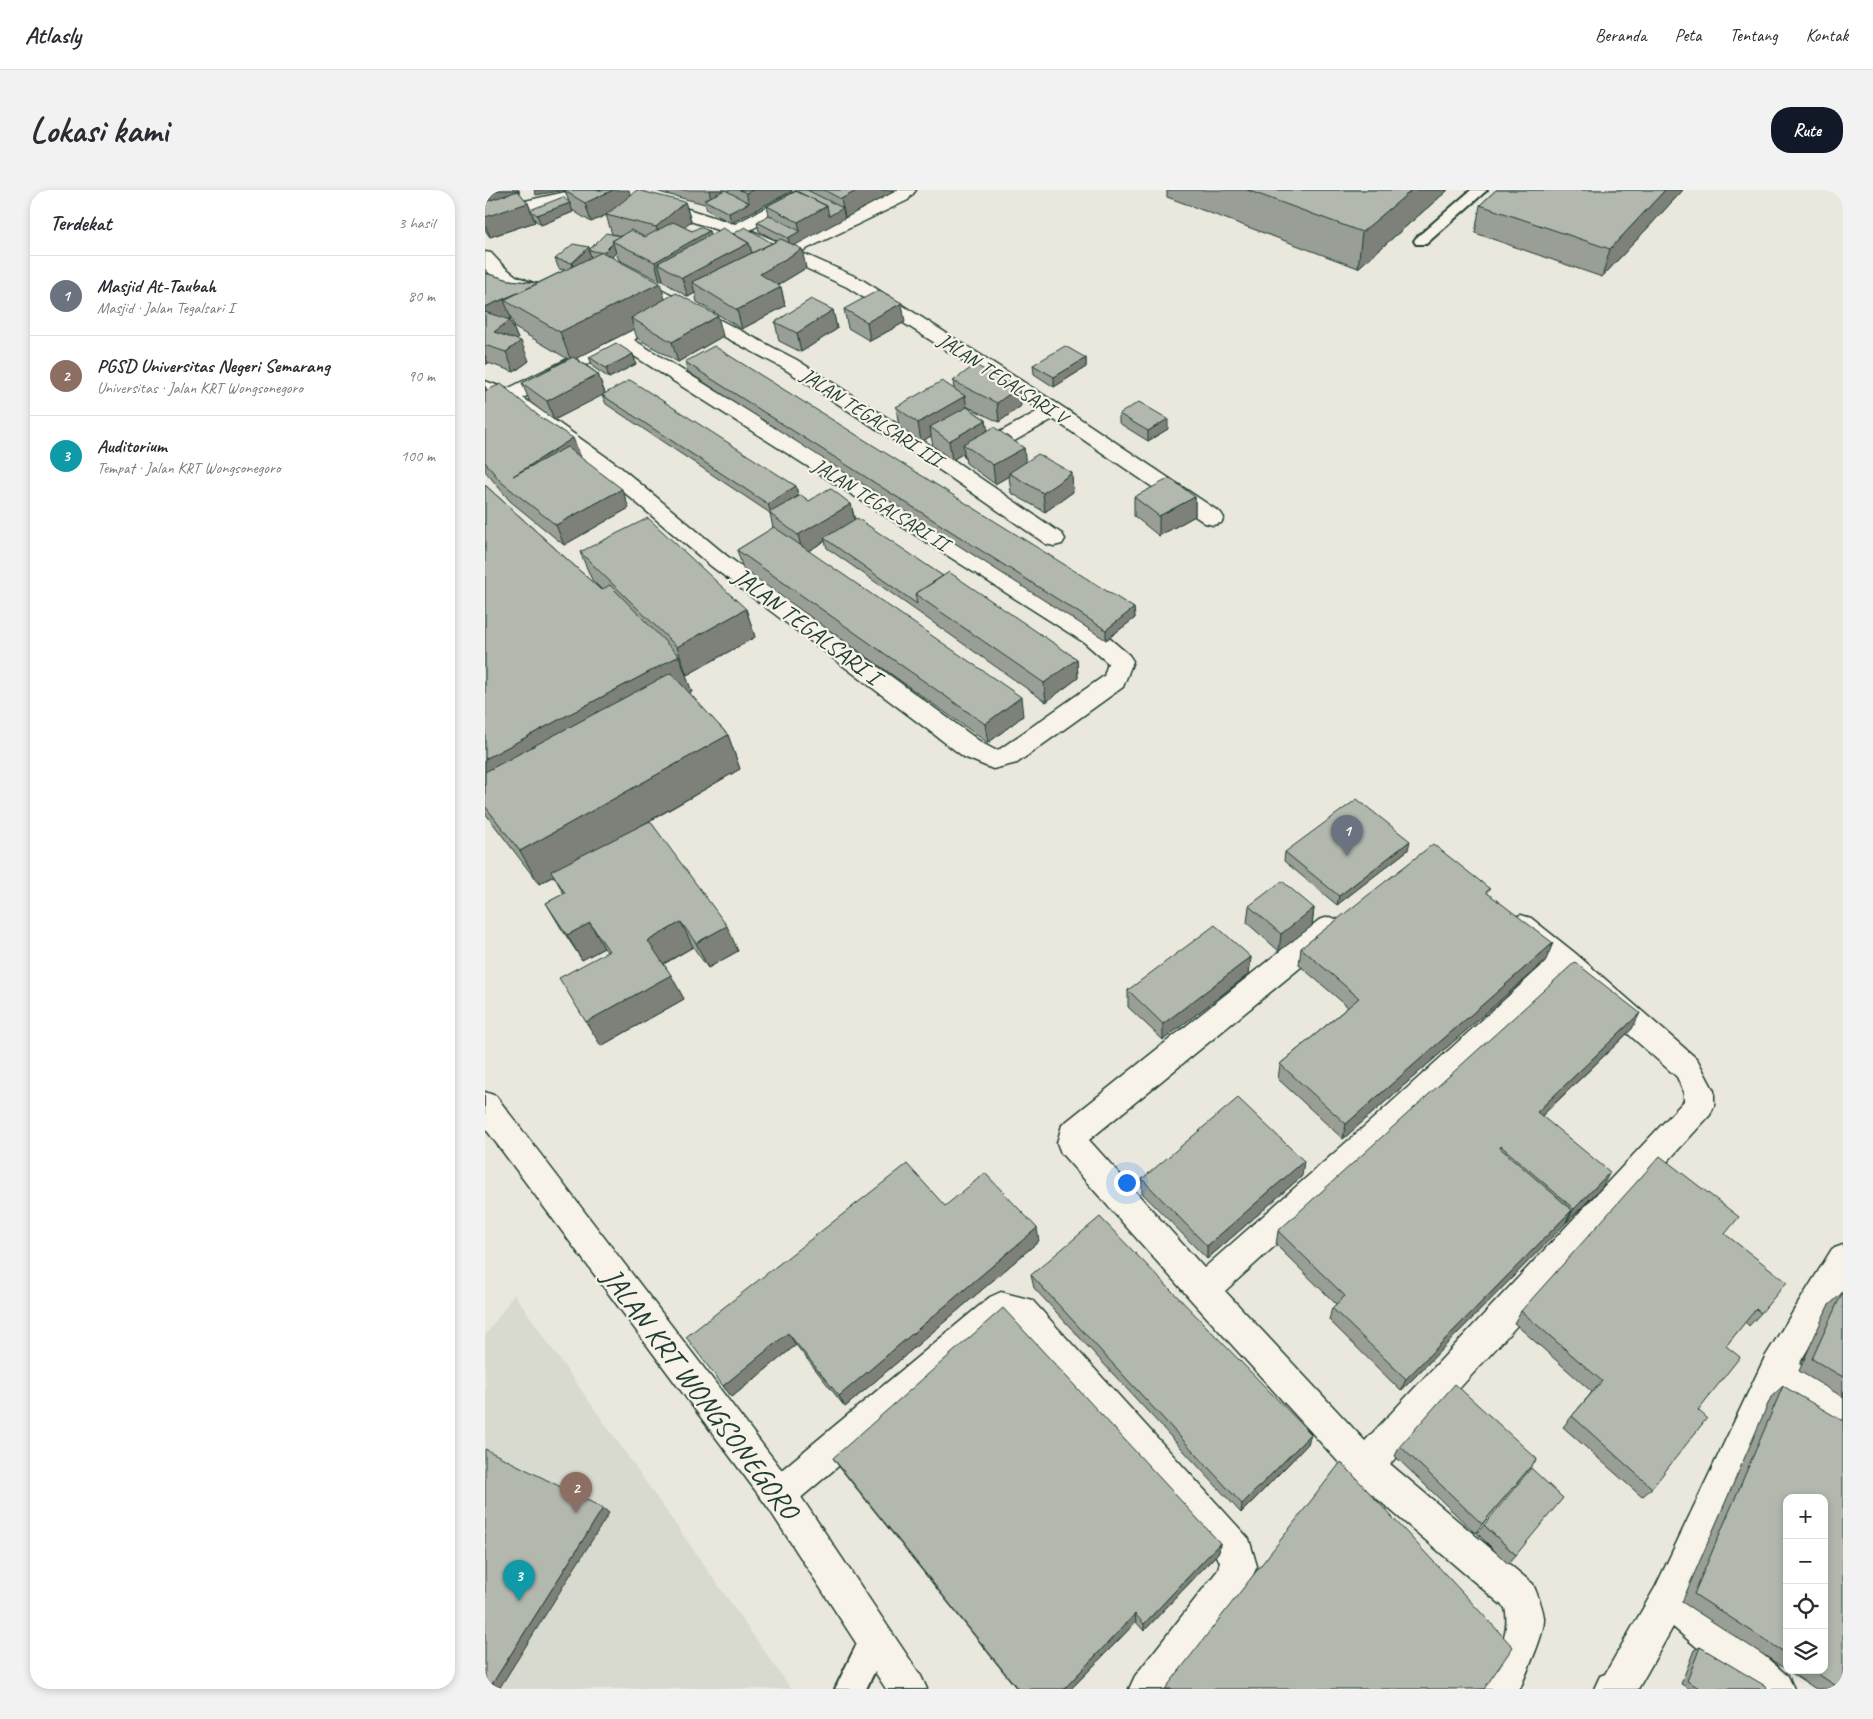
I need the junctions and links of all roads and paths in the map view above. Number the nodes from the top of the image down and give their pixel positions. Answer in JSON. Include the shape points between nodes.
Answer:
{"nodes":[{"id":1,"x":598,"y":190,"type":"edge"},
{"id":2,"x":812,"y":190,"type":"edge"},
{"id":3,"x":907,"y":190,"type":"edge"},
{"id":4,"x":1480,"y":190,"type":"edge"},
{"id":5,"x":642,"y":200,"type":"edge"},
{"id":6,"x":485,"y":218,"type":"edge"},
{"id":7,"x":736,"y":230,"type":"junction"},
{"id":8,"x":1421,"y":241,"type":"dead end"},
{"id":9,"x":786,"y":252,"type":"junction"},
{"id":10,"x":485,"y":257,"type":"edge"},
{"id":11,"x":760,"y":266,"type":"edge"},
{"id":12,"x":615,"y":274,"type":"edge"},
{"id":13,"x":561,"y":296,"type":"edge"},
{"id":14,"x":691,"y":302,"type":"junction"},
{"id":15,"x":620,"y":339,"type":"junction"},
{"id":16,"x":485,"y":387,"type":"edge"},
{"id":17,"x":510,"y":398,"type":"junction"},
{"id":18,"x":485,"y":409,"type":"edge"},
{"id":19,"x":1054,"y":410,"type":"junction"},
{"id":20,"x":951,"y":468,"type":"junction"},
{"id":21,"x":1213,"y":518,"type":"dead end"},
{"id":22,"x":1054,"y":539,"type":"dead end"},
{"id":23,"x":1115,"y":681,"type":"joint"},
{"id":24,"x":1352,"y":910,"type":"edge"},
{"id":25,"x":1503,"y":911,"type":"edge"},
{"id":26,"x":1565,"y":961,"type":"junction"},
{"id":27,"x":485,"y":1105,"type":"edge"},
{"id":28,"x":1843,"y":1260,"type":"edge"},
{"id":29,"x":1203,"y":1290,"type":"junction"},
{"id":30,"x":1777,"y":1370,"type":"junction"},
{"id":31,"x":1843,"y":1412,"type":"edge"},
{"id":32,"x":1365,"y":1466,"type":"junction"},
{"id":33,"x":779,"y":1494,"type":"junction"},
{"id":34,"x":1669,"y":1599,"type":"junction"},
{"id":35,"x":875,"y":1640,"type":"junction"},
{"id":36,"x":1618,"y":1688,"type":"edge"},
{"id":37,"x":850,"y":1689,"type":"edge"},
{"id":38,"x":908,"y":1689,"type":"edge"},
{"id":39,"x":1147,"y":1689,"type":"edge"},
{"id":40,"x":1501,"y":1689,"type":"edge"},
{"id":41,"x":1775,"y":1689,"type":"edge"}],
"edges":[{"from":1,"to":6,"type":"street"},
{"from":2,"to":7,"type":"street"},
{"from":3,"to":9,"type":"street","via":[[902,196]]},
{"from":4,"to":8,"type":"lane"},
{"from":5,"to":7,"type":"street","name":"JALAN TEGALSARI V"},
{"from":7,"to":9,"type":"street","name":"JALAN TEGALSARI V"},
{"from":9,"to":11,"type":"street"},
{"from":9,"to":19,"type":"street","name":"JALAN TEGALSARI V","via":[[854,283]]},
{"from":10,"to":13,"type":"street","via":[[504,278],[548,296]]},
{"from":12,"to":14,"type":"street"},
{"from":14,"to":15,"type":"street"},
{"from":14,"to":20,"type":"street","name":"JALAN TEGALSARI III"},
{"from":15,"to":17,"type":"street"},
{"from":15,"to":23,"type":"street","name":"JALAN TEGALSARI II","via":[[841,488],[1093,638],[1121,661]]},
{"from":16,"to":17,"type":"street","name":"JALAN TEGALSARI I"},
{"from":17,"to":18,"type":"street"},
{"from":17,"to":23,"type":"street","name":"JALAN TEGALSARI I","via":[[728,556],[973,750],[993,760],[1008,756]]},
{"from":19,"to":20,"type":"street"},
{"from":19,"to":21,"type":"street","name":"JALAN TEGALSARI V"},
{"from":20,"to":22,"type":"street","name":"JALAN TEGALSARI III"},
{"from":24,"to":29,"type":"street","via":[[1073,1135],[1072,1142]]},
{"from":25,"to":26,"type":"street"},
{"from":26,"to":29,"type":"street"},
{"from":26,"to":32,"type":"street","via":[[1687,1068],[1699,1091],[1699,1106]]},
{"from":27,"to":33,"type":"street","name":"JALAN KRT WONGSONEGORO"},
{"from":28,"to":30,"type":"street"},
{"from":29,"to":32,"type":"street"},
{"from":30,"to":31,"type":"street"},
{"from":30,"to":34,"type":"street"},
{"from":32,"to":40,"type":"street","via":[[1520,1597],[1525,1619],[1520,1642]]},
{"from":33,"to":35,"type":"street","name":"JALAN KRT WONGSONEGORO"},
{"from":33,"to":39,"type":"street","via":[[1001,1308],[1020,1311],[1235,1552],[1239,1566],[1231,1583]]},
{"from":34,"to":36,"type":"street"},
{"from":34,"to":41,"type":"street"},
{"from":35,"to":37,"type":"lane"},
{"from":35,"to":38,"type":"street","name":"JALAN KRT WONGSONEGORO"}]}
